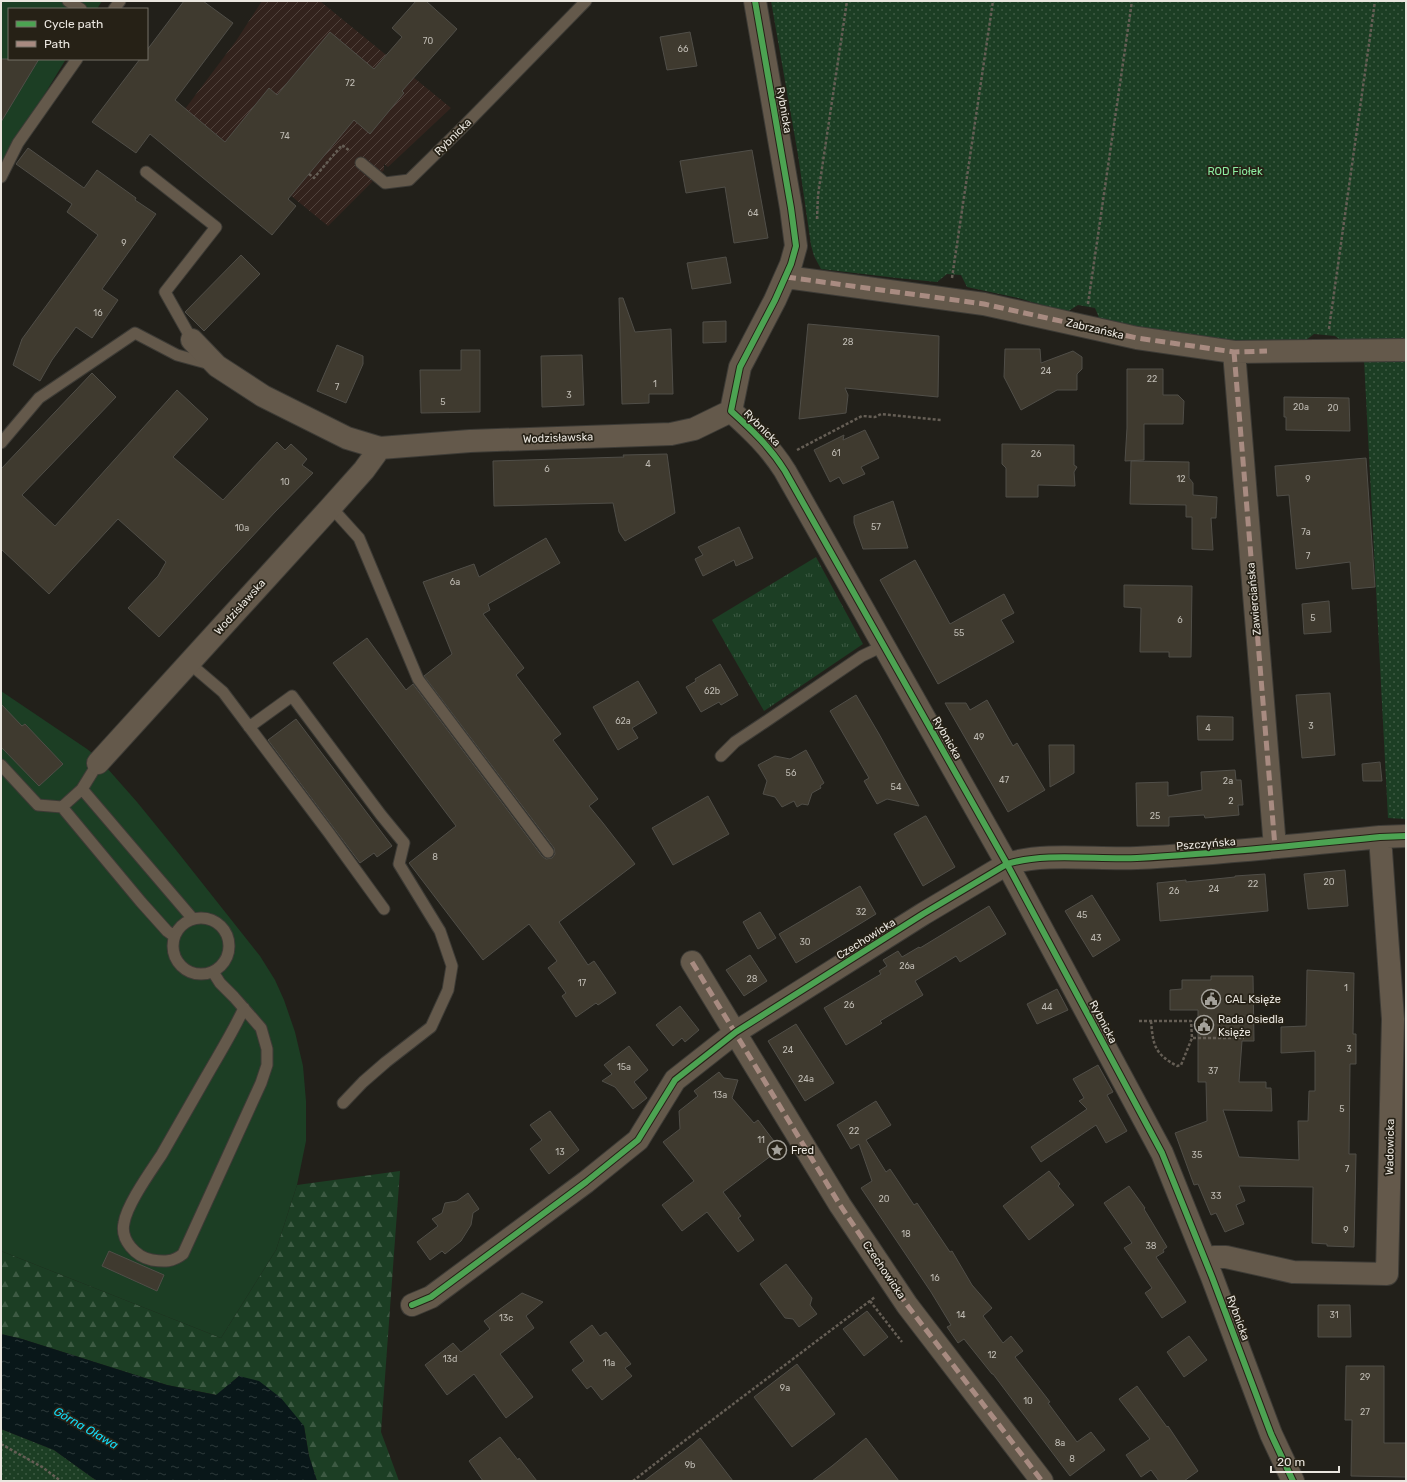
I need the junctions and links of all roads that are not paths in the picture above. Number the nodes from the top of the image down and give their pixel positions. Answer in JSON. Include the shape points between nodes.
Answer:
{"nodes":[{"id":1,"x":68,"y":1,"type":"edge"},
{"id":2,"x":586,"y":1,"type":"edge"},
{"id":3,"x":755,"y":1,"type":"edge"},
{"id":4,"x":79,"y":8,"type":"edge"},
{"id":5,"x":76,"y":60,"type":"edge"},
{"id":6,"x":361,"y":163,"type":"road end"},
{"id":7,"x":146,"y":172,"type":"dead end"},
{"id":8,"x":1,"y":177,"type":"edge"},
{"id":9,"x":786,"y":276,"type":"junction"},
{"id":10,"x":192,"y":340,"type":"joint"},
{"id":11,"x":1406,"y":350,"type":"edge"},
{"id":12,"x":1234,"y":352,"type":"junction"},
{"id":13,"x":217,"y":366,"type":"junction"},
{"id":14,"x":731,"y":411,"type":"junction"},
{"id":15,"x":1,"y":444,"type":"edge"},
{"id":16,"x":380,"y":448,"type":"junction"},
{"id":17,"x":331,"y":507,"type":"junction"},
{"id":18,"x":883,"y":646,"type":"junction"},
{"id":19,"x":189,"y":663,"type":"junction"},
{"id":20,"x":250,"y":728,"type":"junction"},
{"id":21,"x":721,"y":756,"type":"dead end"},
{"id":22,"x":98,"y":763,"type":"joint"},
{"id":23,"x":1,"y":765,"type":"edge"},
{"id":24,"x":82,"y":789,"type":"junction"},
{"id":25,"x":62,"y":807,"type":"junction"},
{"id":26,"x":1406,"y":836,"type":"edge"},
{"id":27,"x":1380,"y":837,"type":"junction"},
{"id":28,"x":1274,"y":847,"type":"junction"},
{"id":29,"x":548,"y":852,"type":"dead end"},
{"id":30,"x":1007,"y":864,"type":"junction"},
{"id":31,"x":384,"y":909,"type":"dead end"},
{"id":32,"x":193,"y":919,"type":"junction"},
{"id":33,"x":174,"y":936,"type":"junction"},
{"id":34,"x":692,"y":962,"type":"dead end"},
{"id":35,"x":214,"y":972,"type":"junction"},
{"id":36,"x":244,"y":1008,"type":"junction"},
{"id":37,"x":736,"y":1032,"type":"junction"},
{"id":38,"x":343,"y":1103,"type":"dead end"},
{"id":39,"x":1206,"y":1260,"type":"junction"},
{"id":40,"x":412,"y":1305,"type":"dead end"},
{"id":41,"x":1042,"y":1481,"type":"edge"},
{"id":42,"x":1293,"y":1481,"type":"edge"}],
"edges":[{"from":1,"to":4,"type":"lane"},
{"from":2,"to":6,"type":"lane","name":"Rybnicka","via":[[409,180],[384,183]]},
{"from":3,"to":9,"type":"street","name":"Rybnicka","via":[[796,246]]},
{"from":5,"to":8,"type":"lane","via":[[18,143]]},
{"from":7,"to":10,"type":"lane","via":[[216,227],[165,292]]},
{"from":9,"to":12,"type":"street","name":"Zabrzańska","via":[[984,304],[1137,338]]},
{"from":9,"to":14,"type":"street","name":"Rybnicka","via":[[740,367]]},
{"from":10,"to":13,"type":"street","name":"Wodzisławska"},
{"from":11,"to":12,"type":"street","name":"Zabrzańska"},
{"from":12,"to":28,"type":"street","name":"Zawierciańska"},
{"from":13,"to":15,"type":"lane","via":[[177,355],[134,333],[39,398]]},
{"from":13,"to":16,"type":"street","name":"Wodzisławska","via":[[262,396],[347,438]]},
{"from":14,"to":16,"type":"street","name":"Wodzisławska","via":[[694,430],[671,434],[470,441]]},
{"from":14,"to":18,"type":"street","name":"Rybnicka","via":[[775,455]]},
{"from":16,"to":17,"type":"street","name":"Wodzisławska"},
{"from":17,"to":19,"type":"street","name":"Wodzisławska"},
{"from":17,"to":29,"type":"lane","via":[[359,538],[418,680]]},
{"from":18,"to":21,"type":"lane","via":[[862,656],[735,742]]},
{"from":18,"to":30,"type":"street","name":"Rybnicka"},
{"from":19,"to":20,"type":"lane","via":[[223,692]]},
{"from":19,"to":22,"type":"street","name":"Wodzisławska"},
{"from":20,"to":31,"type":"lane"},
{"from":20,"to":38,"type":"lane","via":[[292,696],[404,843],[400,864],[440,931],[452,966],[448,990],[431,1026],[363,1082]]},
{"from":22,"to":24,"type":"lane"},
{"from":23,"to":25,"type":"lane","via":[[38,805]]},
{"from":24,"to":25,"type":"lane"},
{"from":24,"to":32,"type":"lane"},
{"from":25,"to":33,"type":"lane","via":[[141,902]]},
{"from":26,"to":27,"type":"street","name":"Pszczyńska"},
{"from":27,"to":28,"type":"street","name":"Pszczyńska"},
{"from":27,"to":39,"type":"street","name":"Wadowicka","via":[[1393,1019],[1387,1274],[1293,1272],[1226,1257]]},
{"from":28,"to":30,"type":"street","name":"Pszczyńska","via":[[1135,858],[1041,858]]},
{"from":30,"to":37,"type":"street","name":"Czechowicka"},
{"from":30,"to":39,"type":"street","name":"Rybnicka","via":[[1162,1153]]},
{"from":32,"to":33,"type":"lane","via":[[178,928]]},
{"from":32,"to":35,"type":"lane","via":[[206,918],[214,921],[228,938],[226,960]]},
{"from":33,"to":35,"type":"lane","via":[[173,953],[184,969],[200,975]]},
{"from":34,"to":37,"type":"street"},
{"from":35,"to":36,"type":"lane","via":[[220,983]]},
{"from":36,"to":36,"type":"lane","via":[[261,1028],[268,1049],[267,1065],[261,1083],[183,1254],[176,1259],[163,1262],[148,1259],[134,1251],[127,1242],[123,1223],[234,1031]]},
{"from":37,"to":40,"type":"street","via":[[675,1080],[638,1140],[586,1182],[431,1297]]},
{"from":37,"to":41,"type":"street","name":"Czechowicka","via":[[840,1205],[907,1305]]},
{"from":39,"to":42,"type":"street","name":"Rybnicka","via":[[1271,1434]]}]}
